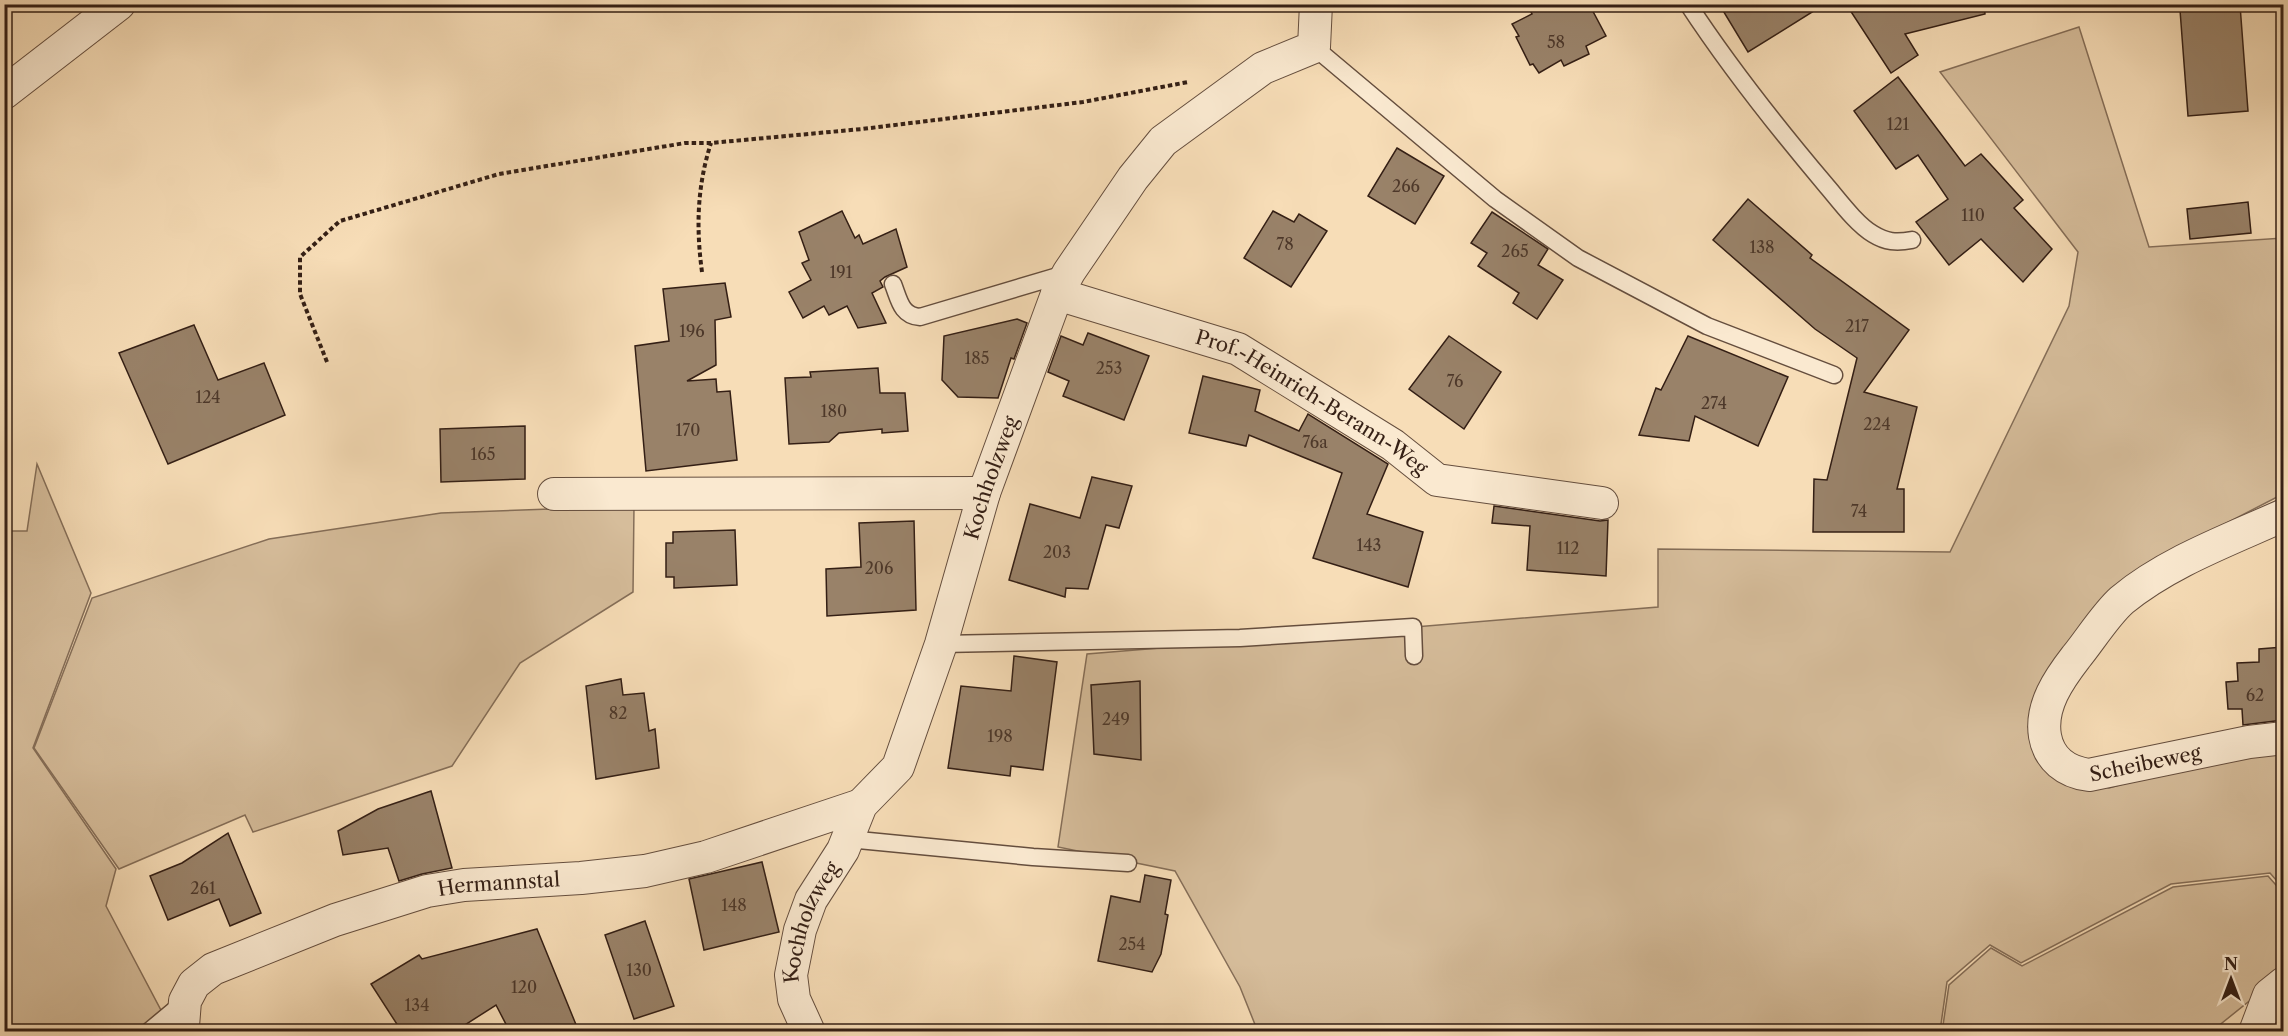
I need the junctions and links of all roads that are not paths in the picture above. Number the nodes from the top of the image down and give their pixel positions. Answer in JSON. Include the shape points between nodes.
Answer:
{"nodes":[{"id":1,"x":119,"y":4,"type":"edge"},
{"id":2,"x":1317,"y":4,"type":"edge"},
{"id":3,"x":1689,"y":4,"type":"edge"},
{"id":4,"x":1314,"y":47,"type":"junction"},
{"id":5,"x":4,"y":93,"type":"edge"},
{"id":6,"x":1912,"y":240,"type":"dead end"},
{"id":7,"x":1063,"y":283,"type":"junction"},
{"id":8,"x":893,"y":284,"type":"dead end"},
{"id":9,"x":1834,"y":375,"type":"dead end"},
{"id":10,"x":984,"y":493,"type":"junction"},
{"id":11,"x":554,"y":494,"type":"dead end"},
{"id":12,"x":1602,"y":502,"type":"dead end"},
{"id":13,"x":2283,"y":515,"type":"edge"},
{"id":14,"x":940,"y":644,"type":"junction"},
{"id":15,"x":1414,"y":656,"type":"dead end"},
{"id":16,"x":2283,"y":738,"type":"edge"},
{"id":17,"x":861,"y":805,"type":"junction"},
{"id":18,"x":848,"y":839,"type":"junction"},
{"id":19,"x":1128,"y":863,"type":"dead end"},
{"id":20,"x":2283,"y":983,"type":"edge"},
{"id":21,"x":185,"y":1016,"type":"edge"},
{"id":22,"x":148,"y":1032,"type":"edge"},
{"id":23,"x":809,"y":1032,"type":"edge"},
{"id":24,"x":2255,"y":1032,"type":"edge"}],
"edges":[{"from":1,"to":5,"type":"street"},
{"from":2,"to":4,"type":"street"},
{"from":3,"to":6,"type":"lane","via":[[1767,115],[1851,212],[1884,240]]},
{"from":4,"to":7,"type":"street","name":"Kochholzweg","via":[[1263,68],[1163,141],[1133,178]]},
{"from":4,"to":9,"type":"lane","via":[[1495,199],[1578,258],[1707,326]]},
{"from":7,"to":8,"type":"lane","via":[[920,317],[905,311]]},
{"from":7,"to":10,"type":"street","name":"Kochholzweg"},
{"from":7,"to":12,"type":"street","name":"Prof.-Heinrich-Berann-Weg","via":[[1238,349],[1393,445],[1437,480]]},
{"from":10,"to":11,"type":"street"},
{"from":10,"to":14,"type":"street","name":"Kochholzweg"},
{"from":13,"to":16,"type":"street","name":"Scheibeweg","via":[[2157,575],[2120,602],[2057,683],[2050,699],[2045,733],[2060,764],[2089,775]]},
{"from":14,"to":15,"type":"lane","via":[[1240,638],[1413,627]]},
{"from":14,"to":17,"type":"street","name":"Kochholzweg","via":[[898,767]]},
{"from":17,"to":18,"type":"street","name":"Kochholzweg"},
{"from":17,"to":21,"type":"street","name":"Hermannstal","via":[[706,857],[645,871],[427,891],[335,920],[213,969],[194,984]]},
{"from":18,"to":19,"type":"lane"},
{"from":18,"to":23,"type":"street","name":"Kochholzweg","via":[[811,900],[794,952],[794,999]]},
{"from":20,"to":24,"type":"street","via":[[2269,995]]},
{"from":21,"to":22,"type":"lane"}]}
